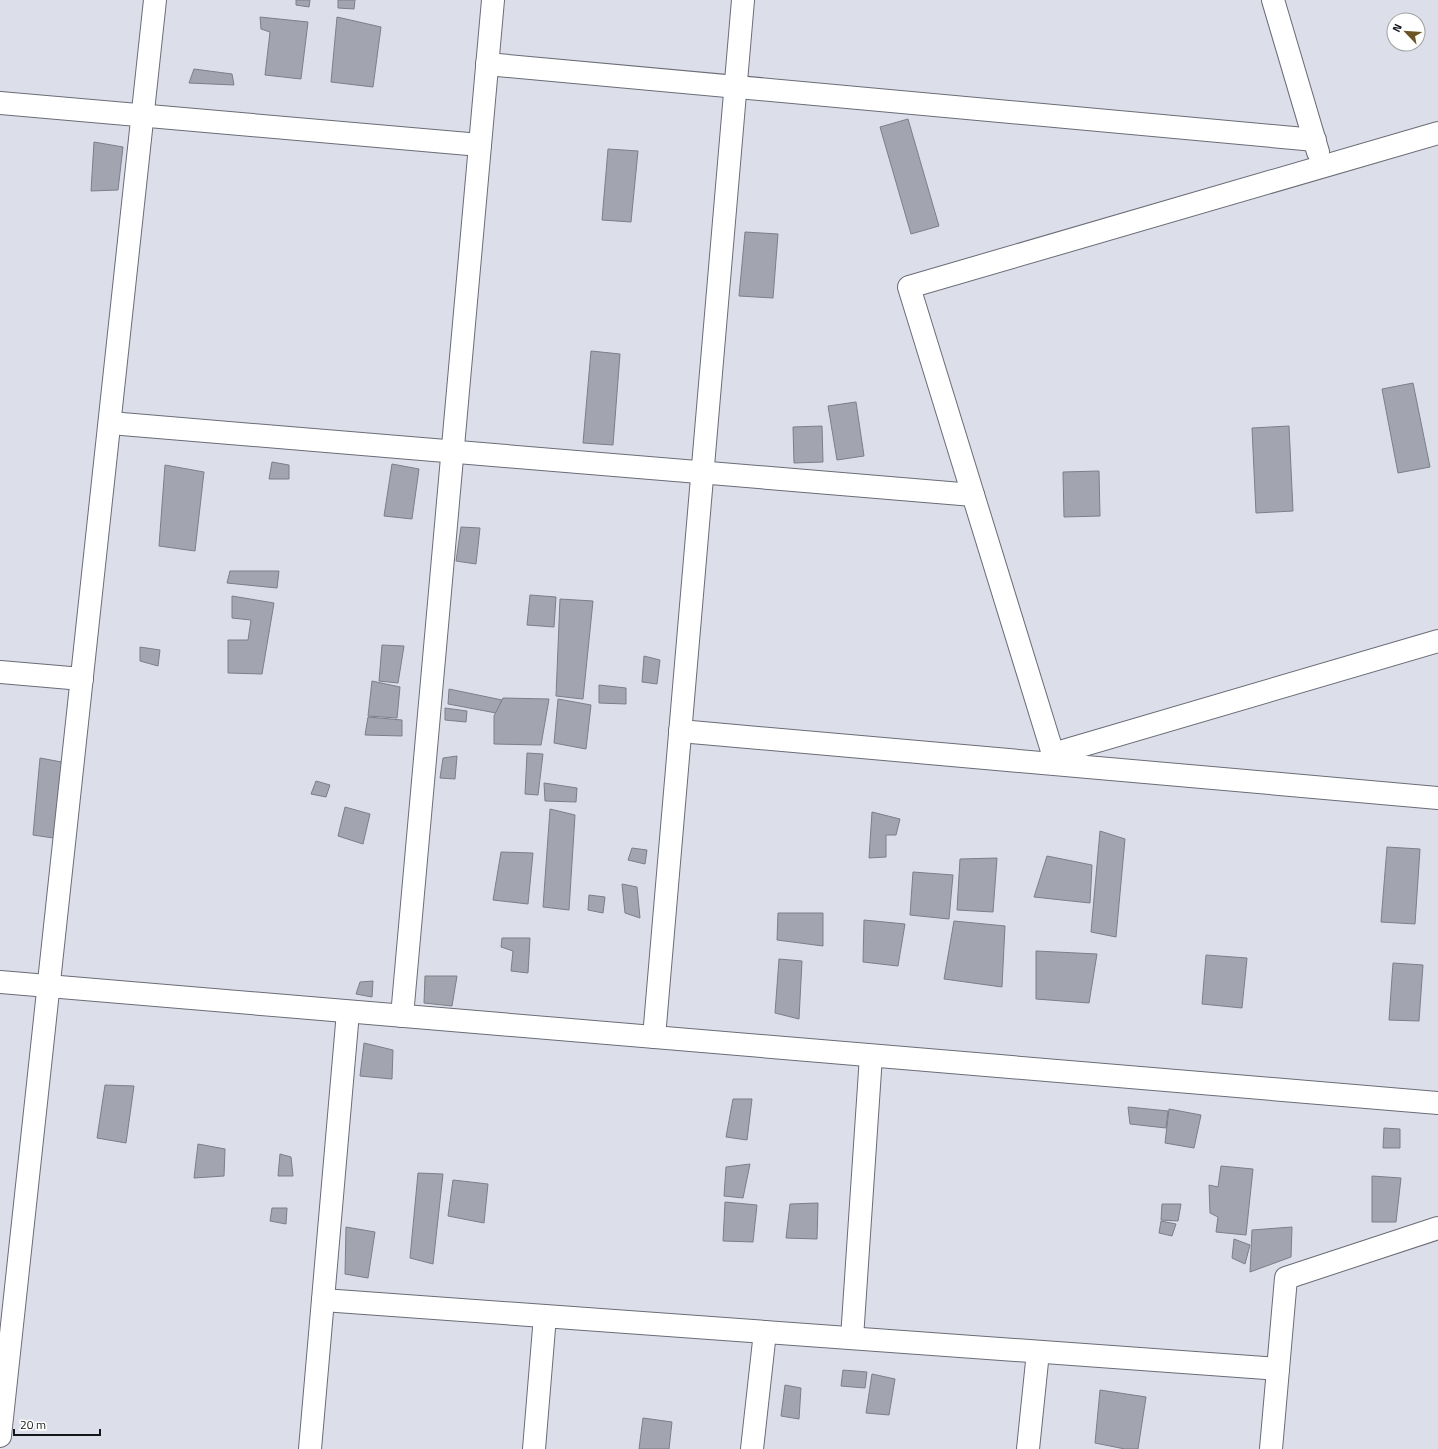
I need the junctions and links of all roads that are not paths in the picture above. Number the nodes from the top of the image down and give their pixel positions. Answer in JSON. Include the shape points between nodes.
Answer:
{"nodes":[{"id":1,"x":155,"y":0,"type":"edge"},
{"id":2,"x":492,"y":0,"type":"edge"},
{"id":3,"x":743,"y":0,"type":"edge"},
{"id":4,"x":1273,"y":0,"type":"edge"},
{"id":5,"x":487,"y":64,"type":"junction"},
{"id":6,"x":736,"y":87,"type":"junction"},
{"id":7,"x":0,"y":103,"type":"edge"},
{"id":8,"x":143,"y":115,"type":"junction"},
{"id":9,"x":1438,"y":133,"type":"edge"},
{"id":10,"x":1314,"y":140,"type":"junction"},
{"id":11,"x":480,"y":145,"type":"junction"},
{"id":12,"x":1322,"y":167,"type":"junction"},
{"id":13,"x":110,"y":423,"type":"junction"},
{"id":14,"x":452,"y":452,"type":"junction"},
{"id":15,"x":702,"y":473,"type":"junction"},
{"id":16,"x":973,"y":495,"type":"junction"},
{"id":17,"x":1438,"y":641,"type":"edge"},
{"id":18,"x":0,"y":672,"type":"edge"},
{"id":19,"x":82,"y":679,"type":"junction"},
{"id":20,"x":680,"y":732,"type":"junction"},
{"id":21,"x":1438,"y":798,"type":"edge"},
{"id":22,"x":0,"y":982,"type":"edge"},
{"id":23,"x":49,"y":986,"type":"junction"},
{"id":24,"x":348,"y":1012,"type":"junction"},
{"id":25,"x":402,"y":1016,"type":"junction"},
{"id":26,"x":654,"y":1037,"type":"junction"},
{"id":27,"x":871,"y":1056,"type":"junction"},
{"id":28,"x":1438,"y":1103,"type":"edge"},
{"id":29,"x":1438,"y":1228,"type":"edge"},
{"id":30,"x":323,"y":1300,"type":"junction"},
{"id":31,"x":545,"y":1316,"type":"junction"},
{"id":32,"x":765,"y":1332,"type":"junction"},
{"id":33,"x":852,"y":1338,"type":"junction"},
{"id":34,"x":1038,"y":1352,"type":"junction"},
{"id":35,"x":1278,"y":1369,"type":"junction"},
{"id":36,"x":0,"y":1436,"type":"edge"},
{"id":37,"x":310,"y":1449,"type":"edge"},
{"id":38,"x":534,"y":1449,"type":"edge"},
{"id":39,"x":752,"y":1449,"type":"edge"},
{"id":40,"x":1028,"y":1449,"type":"edge"},
{"id":41,"x":1272,"y":1449,"type":"edge"}],
"edges":[{"from":1,"to":8,"type":"street"},
{"from":2,"to":5,"type":"street"},
{"from":3,"to":6,"type":"street"},
{"from":4,"to":10,"type":"street"},
{"from":5,"to":6,"type":"street"},
{"from":5,"to":11,"type":"street"},
{"from":6,"to":10,"type":"street"},
{"from":6,"to":15,"type":"street"},
{"from":7,"to":8,"type":"street"},
{"from":8,"to":11,"type":"street"},
{"from":8,"to":13,"type":"street"},
{"from":9,"to":12,"type":"street"},
{"from":10,"to":12,"type":"street"},
{"from":11,"to":14,"type":"street"},
{"from":12,"to":16,"type":"street","via":[[909,288]]},
{"from":13,"to":14,"type":"street"},
{"from":13,"to":19,"type":"street"},
{"from":14,"to":15,"type":"street"},
{"from":14,"to":25,"type":"street"},
{"from":15,"to":16,"type":"street"},
{"from":15,"to":20,"type":"street"},
{"from":16,"to":17,"type":"street","via":[[1053,754]]},
{"from":18,"to":19,"type":"street"},
{"from":19,"to":23,"type":"street"},
{"from":20,"to":21,"type":"street"},
{"from":20,"to":26,"type":"street"},
{"from":22,"to":23,"type":"street"},
{"from":23,"to":24,"type":"street"},
{"from":23,"to":36,"type":"street"},
{"from":24,"to":25,"type":"street"},
{"from":24,"to":30,"type":"street"},
{"from":25,"to":26,"type":"street"},
{"from":26,"to":27,"type":"street"},
{"from":27,"to":28,"type":"street"},
{"from":27,"to":33,"type":"street"},
{"from":29,"to":35,"type":"street","via":[[1286,1278]]},
{"from":30,"to":31,"type":"street"},
{"from":30,"to":37,"type":"street"},
{"from":31,"to":32,"type":"street"},
{"from":31,"to":38,"type":"street"},
{"from":32,"to":33,"type":"street"},
{"from":32,"to":39,"type":"street"},
{"from":33,"to":34,"type":"street"},
{"from":34,"to":35,"type":"street"},
{"from":34,"to":40,"type":"street"},
{"from":35,"to":41,"type":"street"}]}
